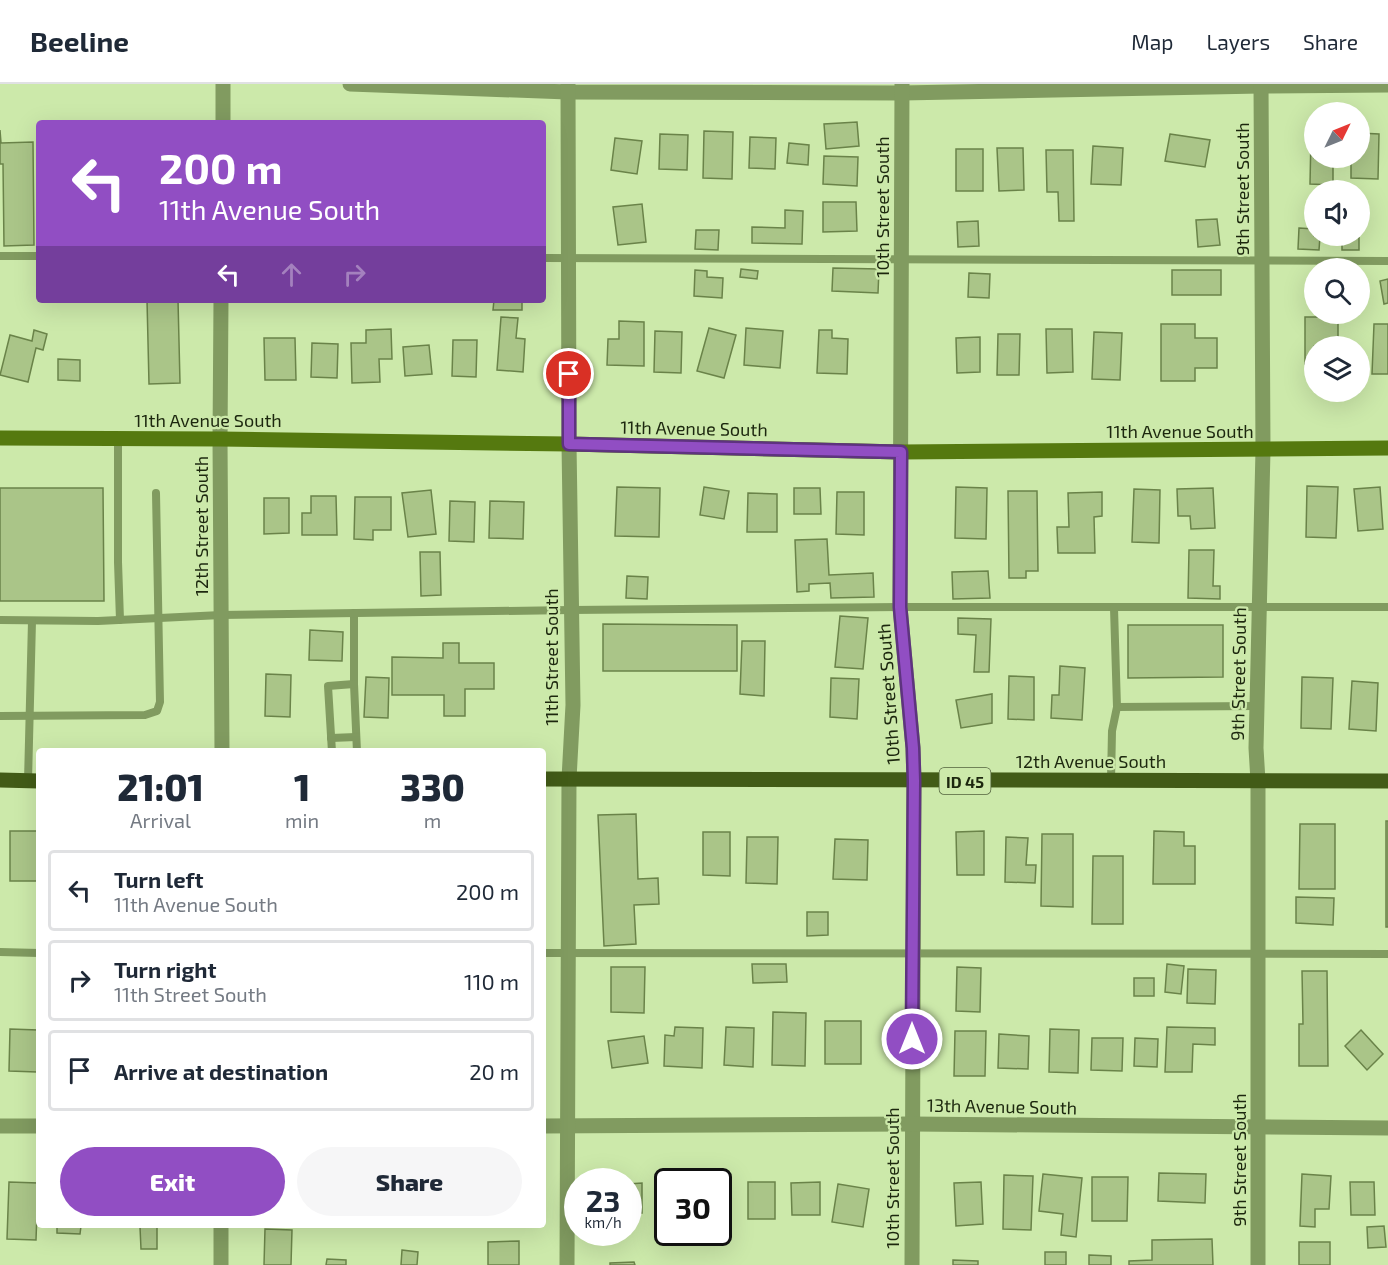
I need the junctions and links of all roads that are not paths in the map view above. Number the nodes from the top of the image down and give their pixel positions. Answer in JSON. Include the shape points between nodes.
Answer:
{"nodes":[{"id":1,"x":223,"y":84,"type":"edge"},
{"id":2,"x":350,"y":84,"type":"edge"},
{"id":3,"x":1261,"y":85,"type":"edge"},
{"id":4,"x":1388,"y":85,"type":"edge"},
{"id":5,"x":568,"y":88,"type":"edge"},
{"id":6,"x":902,"y":88,"type":"edge"},
{"id":7,"x":223,"y":120,"type":"edge"},
{"id":8,"x":0,"y":256,"type":"edge"},
{"id":9,"x":36,"y":256,"type":"edge"},
{"id":10,"x":546,"y":258,"type":"edge"},
{"id":11,"x":569,"y":258,"type":"junction"},
{"id":12,"x":901,"y":259,"type":"junction"},
{"id":13,"x":1262,"y":260,"type":"junction"},
{"id":14,"x":1388,"y":261,"type":"edge"},
{"id":15,"x":221,"y":303,"type":"edge"},
{"id":16,"x":0,"y":438,"type":"edge"},
{"id":17,"x":118,"y":439,"type":"junction"},
{"id":18,"x":220,"y":439,"type":"junction"},
{"id":19,"x":569,"y":444,"type":"junction"},
{"id":20,"x":1388,"y":448,"type":"edge"},
{"id":21,"x":1263,"y":450,"type":"junction"},
{"id":22,"x":901,"y":452,"type":"junction"},
{"id":23,"x":156,"y":493,"type":"dead end"},
{"id":24,"x":900,"y":607,"type":"junction"},
{"id":25,"x":1388,"y":607,"type":"edge"},
{"id":26,"x":1114,"y":608,"type":"junction"},
{"id":27,"x":1259,"y":608,"type":"junction"},
{"id":28,"x":571,"y":610,"type":"junction"},
{"id":29,"x":354,"y":613,"type":"junction"},
{"id":30,"x":221,"y":615,"type":"junction"},
{"id":31,"x":159,"y":617,"type":"junction"},
{"id":32,"x":0,"y":620,"type":"edge"},
{"id":33,"x":120,"y":620,"type":"junction"},
{"id":34,"x":32,"y":621,"type":"junction"},
{"id":35,"x":354,"y":684,"type":"junction"},
{"id":36,"x":1257,"y":706,"type":"junction"},
{"id":37,"x":1117,"y":707,"type":"junction"},
{"id":38,"x":0,"y":716,"type":"edge"},
{"id":39,"x":28,"y":716,"type":"junction"},
{"id":40,"x":356,"y":737,"type":"junction"},
{"id":41,"x":331,"y":738,"type":"junction"},
{"id":42,"x":222,"y":748,"type":"edge"},
{"id":43,"x":332,"y":748,"type":"edge"},
{"id":44,"x":357,"y":748,"type":"edge"},
{"id":45,"x":546,"y":779,"type":"edge"},
{"id":46,"x":569,"y":779,"type":"junction"},
{"id":47,"x":0,"y":780,"type":"edge"},
{"id":48,"x":33,"y":781,"type":"edge"},
{"id":49,"x":914,"y":781,"type":"junction"},
{"id":50,"x":1112,"y":781,"type":"junction"},
{"id":51,"x":1258,"y":781,"type":"junction"},
{"id":52,"x":1388,"y":781,"type":"edge"},
{"id":53,"x":0,"y":952,"type":"edge"},
{"id":54,"x":36,"y":952,"type":"edge"},
{"id":55,"x":546,"y":953,"type":"edge"},
{"id":56,"x":912,"y":953,"type":"junction"},
{"id":57,"x":568,"y":954,"type":"junction"},
{"id":58,"x":1258,"y":954,"type":"junction"},
{"id":59,"x":1388,"y":954,"type":"edge"},
{"id":60,"x":912,"y":1124,"type":"junction"},
{"id":61,"x":0,"y":1126,"type":"edge"},
{"id":62,"x":36,"y":1126,"type":"edge"},
{"id":63,"x":546,"y":1126,"type":"edge"},
{"id":64,"x":567,"y":1126,"type":"junction"},
{"id":65,"x":1258,"y":1128,"type":"junction"},
{"id":66,"x":1388,"y":1128,"type":"edge"},
{"id":67,"x":221,"y":1228,"type":"edge"},
{"id":68,"x":221,"y":1265,"type":"edge"},
{"id":69,"x":567,"y":1265,"type":"edge"},
{"id":70,"x":912,"y":1265,"type":"edge"},
{"id":71,"x":1258,"y":1265,"type":"edge"}],
"edges":[{"from":1,"to":7,"type":"street"},
{"from":2,"to":5,"type":"street"},
{"from":3,"to":4,"type":"street"},
{"from":3,"to":6,"type":"street"},
{"from":3,"to":13,"type":"street","name":"9th Street South"},
{"from":5,"to":6,"type":"street"},
{"from":5,"to":11,"type":"street","name":"11th Street South"},
{"from":6,"to":12,"type":"street","name":"10th Street South"},
{"from":8,"to":9,"type":"lane"},
{"from":10,"to":11,"type":"lane"},
{"from":11,"to":12,"type":"lane"},
{"from":11,"to":19,"type":"street","name":"11th Street South"},
{"from":12,"to":13,"type":"lane"},
{"from":12,"to":22,"type":"street","name":"10th Street South"},
{"from":13,"to":14,"type":"lane"},
{"from":13,"to":21,"type":"street","name":"9th Street South"},
{"from":15,"to":18,"type":"street","name":"12th Street South"},
{"from":16,"to":17,"type":"street","name":"11th Avenue South"},
{"from":17,"to":18,"type":"street","name":"11th Avenue South"},
{"from":17,"to":33,"type":"lane"},
{"from":18,"to":19,"type":"street","name":"11th Avenue South"},
{"from":18,"to":30,"type":"street","name":"12th Street South"},
{"from":19,"to":22,"type":"street","name":"11th Avenue South"},
{"from":19,"to":28,"type":"street","name":"11th Street South"},
{"from":20,"to":21,"type":"street","name":"11th Avenue South"},
{"from":21,"to":22,"type":"street","name":"11th Avenue South"},
{"from":21,"to":27,"type":"street","name":"9th Street South"},
{"from":22,"to":24,"type":"street","name":"10th Street South"},
{"from":23,"to":31,"type":"lane"},
{"from":24,"to":26,"type":"lane"},
{"from":24,"to":28,"type":"lane"},
{"from":24,"to":49,"type":"street","name":"10th Street South"},
{"from":25,"to":27,"type":"lane"},
{"from":26,"to":27,"type":"lane"},
{"from":26,"to":37,"type":"lane"},
{"from":27,"to":36,"type":"street","name":"9th Street South"},
{"from":28,"to":29,"type":"lane"},
{"from":28,"to":46,"type":"street","name":"11th Street South","via":[[573,705]]},
{"from":29,"to":30,"type":"lane"},
{"from":29,"to":35,"type":"lane"},
{"from":30,"to":31,"type":"lane"},
{"from":30,"to":42,"type":"street","name":"12th Street South"},
{"from":31,"to":33,"type":"lane"},
{"from":31,"to":39,"type":"lane","via":[[160,702],[156,711],[145,715]]},
{"from":32,"to":34,"type":"lane"},
{"from":33,"to":34,"type":"lane"},
{"from":34,"to":39,"type":"lane"},
{"from":35,"to":40,"type":"lane"},
{"from":35,"to":41,"type":"lane","via":[[328,686]]},
{"from":36,"to":37,"type":"lane"},
{"from":36,"to":51,"type":"street","name":"9th Street South"},
{"from":37,"to":50,"type":"lane","via":[[1112,732]]},
{"from":38,"to":39,"type":"lane"},
{"from":39,"to":48,"type":"lane"},
{"from":40,"to":41,"type":"lane"},
{"from":40,"to":44,"type":"lane"},
{"from":41,"to":43,"type":"lane"},
{"from":45,"to":46,"type":"main road","name":"12th Avenue South","number":"ID 45"},
{"from":46,"to":49,"type":"main road","name":"12th Avenue South","number":"ID 45"},
{"from":46,"to":57,"type":"street","name":"11th Street South"},
{"from":47,"to":48,"type":"main road"},
{"from":49,"to":50,"type":"main road","name":"12th Avenue South","number":"ID 45"},
{"from":49,"to":56,"type":"street","name":"10th Street South"},
{"from":50,"to":51,"type":"main road","name":"12th Avenue South","number":"ID 45"},
{"from":51,"to":52,"type":"main road","name":"12th Avenue South","number":"ID 45"},
{"from":51,"to":58,"type":"street","name":"9th Street South"},
{"from":53,"to":54,"type":"lane"},
{"from":55,"to":57,"type":"lane"},
{"from":56,"to":57,"type":"lane"},
{"from":56,"to":58,"type":"lane"},
{"from":56,"to":60,"type":"street","name":"10th Street South"},
{"from":57,"to":64,"type":"street","name":"11th Street South"},
{"from":58,"to":59,"type":"lane"},
{"from":58,"to":65,"type":"street","name":"9th Street South"},
{"from":60,"to":64,"type":"street","name":"13th Avenue South"},
{"from":60,"to":65,"type":"street","name":"13th Avenue South"},
{"from":60,"to":70,"type":"street","name":"10th Street South"},
{"from":61,"to":62,"type":"street"},
{"from":63,"to":64,"type":"street","name":"13th Avenue South"},
{"from":64,"to":69,"type":"street","name":"11th Street South"},
{"from":65,"to":66,"type":"street","name":"13th Avenue South"},
{"from":65,"to":71,"type":"street","name":"9th Street South"},
{"from":67,"to":68,"type":"street"}]}
